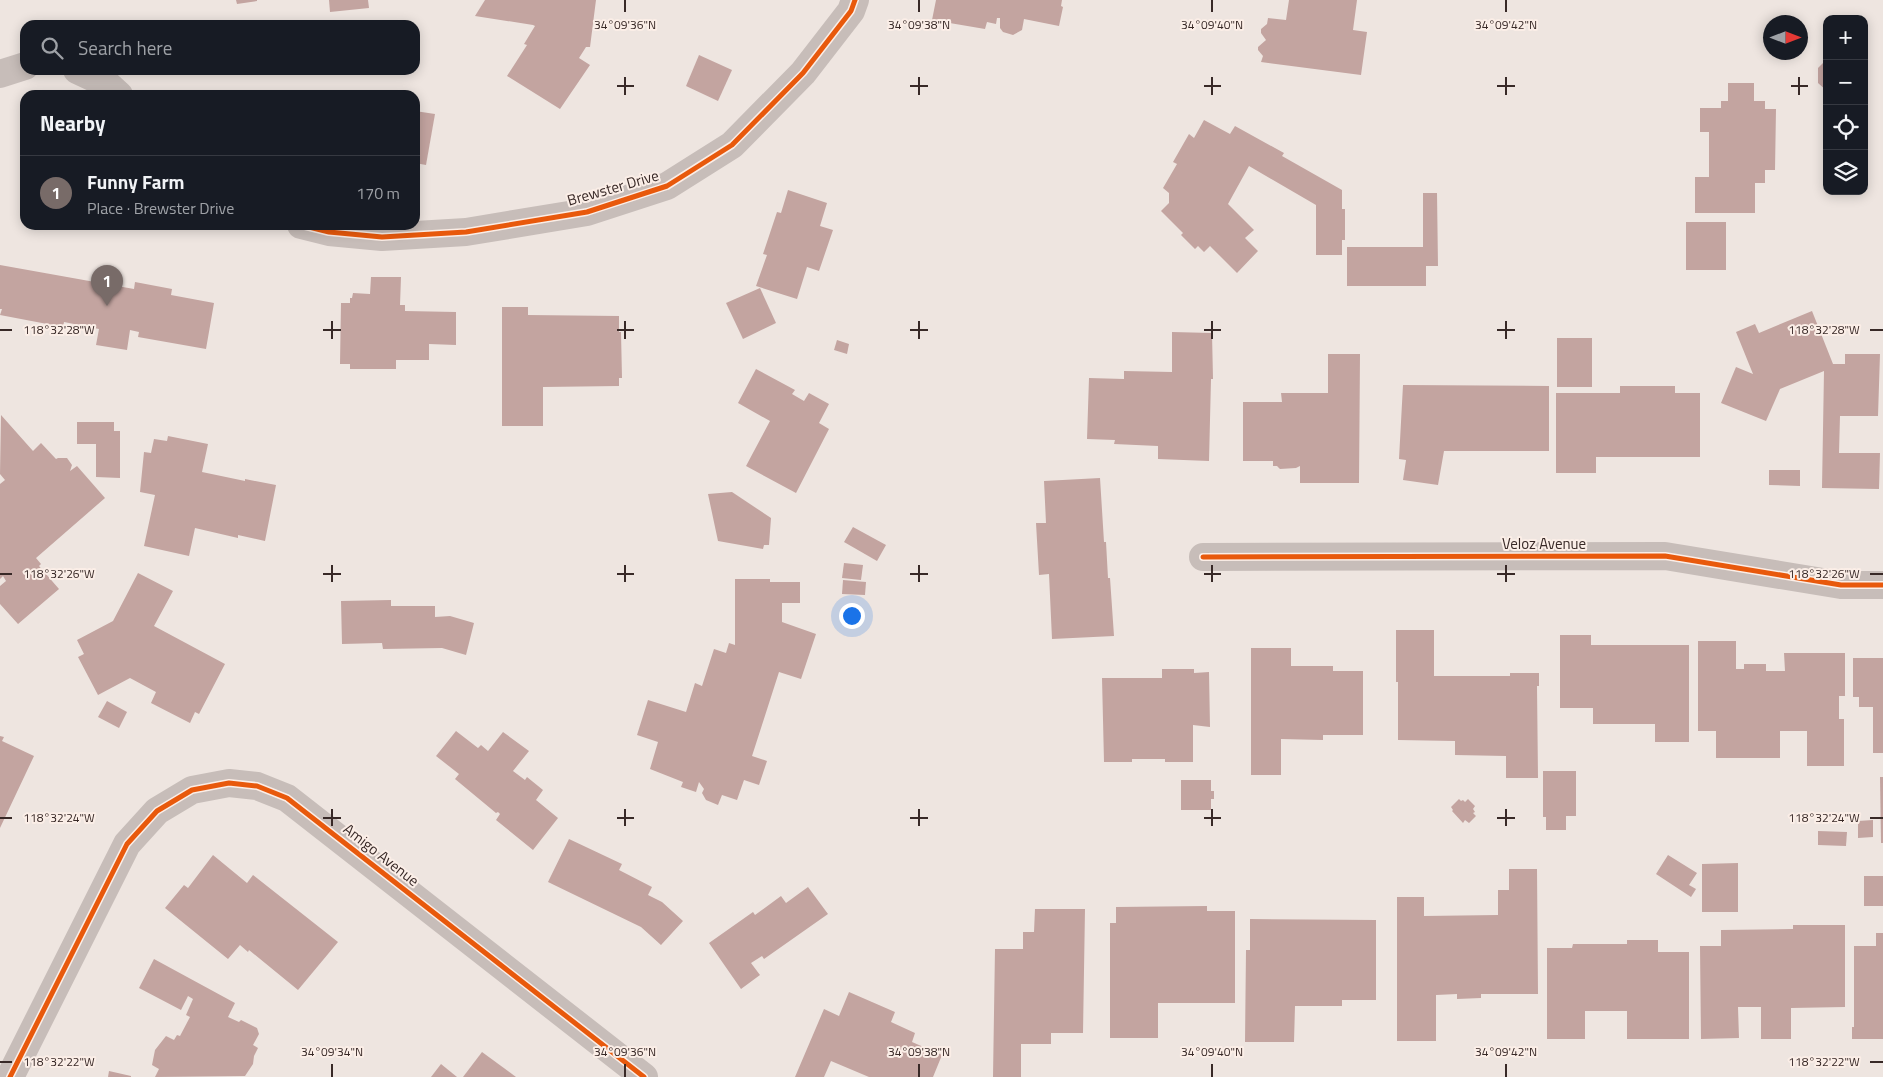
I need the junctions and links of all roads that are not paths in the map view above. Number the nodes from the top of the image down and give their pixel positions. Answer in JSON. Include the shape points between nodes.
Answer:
{"nodes":[{"id":1,"x":855,"y":0,"type":"edge"},
{"id":2,"x":20,"y":68,"type":"edge"},
{"id":3,"x":0,"y":74,"type":"edge"},
{"id":4,"x":88,"y":75,"type":"edge"},
{"id":5,"x":114,"y":90,"type":"edge"},
{"id":6,"x":321,"y":230,"type":"edge"},
{"id":7,"x":1203,"y":557,"type":"dead end"},
{"id":8,"x":1883,"y":584,"type":"edge"},
{"id":9,"x":10,"y":1077,"type":"edge"},
{"id":10,"x":644,"y":1077,"type":"edge"}],
"edges":[{"from":1,"to":6,"type":"street","name":"Brewster Drive","via":[[850,12],[803,73],[732,144],[667,186],[587,212],[466,232],[382,237]]},
{"from":2,"to":3,"type":"street"},
{"from":4,"to":5,"type":"street"},
{"from":7,"to":8,"type":"street","name":"Veloz Avenue","via":[[1665,556],[1841,584]]},
{"from":9,"to":10,"type":"street","name":"Amigo Avenue","via":[[127,844],[157,811],[192,790],[229,782],[257,786],[287,798]]}]}
